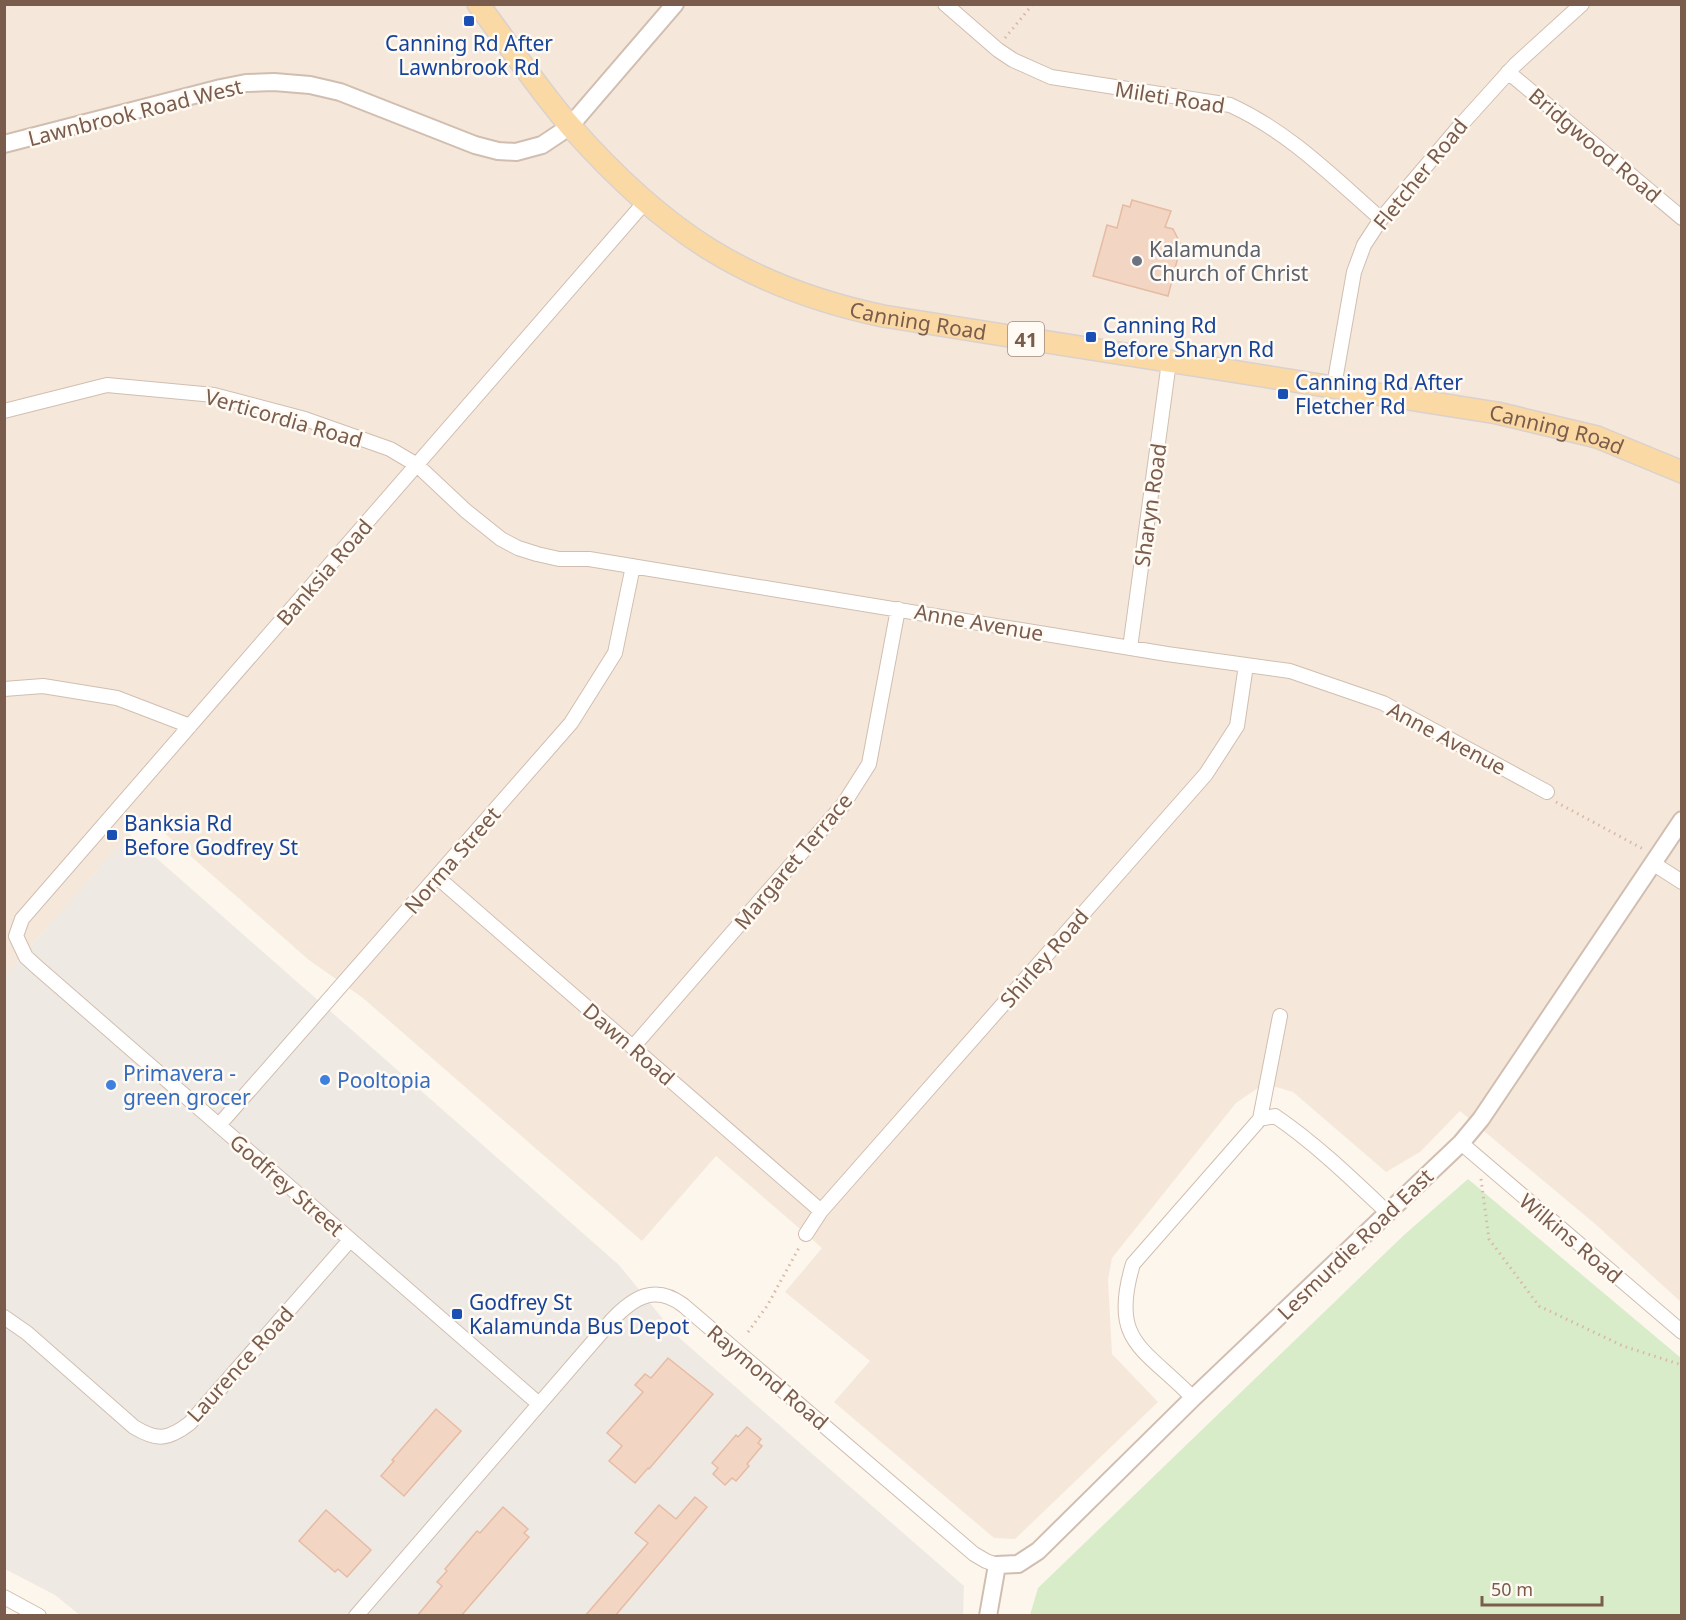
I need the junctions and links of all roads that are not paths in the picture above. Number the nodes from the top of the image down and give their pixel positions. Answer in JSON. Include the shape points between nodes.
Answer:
{"nodes":[{"id":1,"x":478,"y":4,"type":"edge"},
{"id":2,"x":675,"y":4,"type":"edge"},
{"id":3,"x":945,"y":4,"type":"edge"},
{"id":4,"x":1582,"y":4,"type":"edge"},
{"id":5,"x":1508,"y":72,"type":"junction"},
{"id":6,"x":570,"y":126,"type":"junction"},
{"id":7,"x":4,"y":144,"type":"edge"},
{"id":8,"x":645,"y":202,"type":"junction"},
{"id":9,"x":1682,"y":218,"type":"edge"},
{"id":10,"x":1381,"y":219,"type":"junction"},
{"id":11,"x":1170,"y":362,"type":"junction"},
{"id":12,"x":1334,"y":386,"type":"junction"},
{"id":13,"x":4,"y":411,"type":"edge"},
{"id":14,"x":417,"y":465,"type":"junction"},
{"id":15,"x":1682,"y":472,"type":"edge"},
{"id":16,"x":633,"y":566,"type":"junction"},
{"id":17,"x":898,"y":609,"type":"junction"},
{"id":18,"x":1130,"y":648,"type":"junction"},
{"id":19,"x":1246,"y":665,"type":"junction"},
{"id":20,"x":4,"y":690,"type":"edge"},
{"id":21,"x":190,"y":726,"type":"junction"},
{"id":22,"x":1547,"y":792,"type":"road end"},
{"id":23,"x":1682,"y":820,"type":"edge"},
{"id":24,"x":1653,"y":864,"type":"junction"},
{"id":25,"x":437,"y":877,"type":"junction"},
{"id":26,"x":1682,"y":882,"type":"edge"},
{"id":27,"x":10,"y":935,"type":"edge"},
{"id":28,"x":1280,"y":1016,"type":"dead end"},
{"id":29,"x":633,"y":1047,"type":"junction"},
{"id":30,"x":1260,"y":1119,"type":"junction"},
{"id":31,"x":219,"y":1125,"type":"junction"},
{"id":32,"x":1461,"y":1143,"type":"junction"},
{"id":33,"x":821,"y":1211,"type":"junction"},
{"id":34,"x":1388,"y":1213,"type":"junction"},
{"id":35,"x":806,"y":1234,"type":"road end"},
{"id":36,"x":350,"y":1240,"type":"junction"},
{"id":37,"x":4,"y":1317,"type":"edge"},
{"id":38,"x":1682,"y":1332,"type":"edge"},
{"id":39,"x":1193,"y":1398,"type":"junction"},
{"id":40,"x":539,"y":1404,"type":"junction"},
{"id":41,"x":997,"y":1565,"type":"junction"},
{"id":42,"x":4,"y":1597,"type":"edge"},
{"id":43,"x":39,"y":1616,"type":"edge"},
{"id":44,"x":356,"y":1616,"type":"edge"},
{"id":45,"x":988,"y":1616,"type":"edge"}],
"edges":[{"from":1,"to":6,"type":"main road","name":"Canning Road","number":"41"},
{"from":2,"to":6,"type":"street","name":"Lawnbrook Road West"},
{"from":3,"to":10,"type":"street","name":"Mileti Road","via":[[996,49],[1051,76],[1230,105],[1257,117],[1282,133]]},
{"from":4,"to":5,"type":"street","name":"Fletcher Road"},
{"from":5,"to":9,"type":"street","name":"Bridgwood Road"},
{"from":5,"to":10,"type":"street","name":"Fletcher Road"},
{"from":6,"to":7,"type":"street","name":"Lawnbrook Road West","via":[[531,149],[498,151],[340,92],[274,82],[221,88]]},
{"from":6,"to":8,"type":"main road","name":"Canning Road","number":"41"},
{"from":8,"to":11,"type":"main road","name":"Canning Road","number":"41","via":[[675,227],[737,266],[826,302],[883,316]]},
{"from":8,"to":14,"type":"street","name":"Banksia Road"},
{"from":10,"to":12,"type":"street","name":"Fletcher Road","via":[[1364,245],[1354,272]]},
{"from":11,"to":12,"type":"main road","name":"Canning Road","number":"41"},
{"from":11,"to":18,"type":"street","name":"Sharyn Road"},
{"from":12,"to":15,"type":"main road","name":"Canning Road","number":"41","via":[[1497,413],[1597,437]]},
{"from":13,"to":14,"type":"street","name":"Verticordia Road","via":[[107,385],[214,395],[348,433],[390,449]]},
{"from":14,"to":16,"type":"street","name":"Anne Avenue","via":[[485,527],[518,548],[559,559]]},
{"from":14,"to":21,"type":"street","name":"Banksia Road"},
{"from":16,"to":17,"type":"street","name":"Anne Avenue"},
{"from":16,"to":25,"type":"street","name":"Norma Street","via":[[615,653],[571,723]]},
{"from":17,"to":18,"type":"street","name":"Anne Avenue"},
{"from":17,"to":29,"type":"street","name":"Margaret Terrace","via":[[869,764],[843,806]]},
{"from":18,"to":19,"type":"street","name":"Anne Avenue"},
{"from":19,"to":22,"type":"street","name":"Anne Avenue","via":[[1290,672],[1383,703]]},
{"from":19,"to":33,"type":"street","name":"Shirley Road","via":[[1238,726],[1206,774]]},
{"from":20,"to":21,"type":"street","via":[[43,686],[107,696]]},
{"from":21,"to":27,"type":"street","name":"Banksia Road"},
{"from":23,"to":24,"type":"street","name":"Lesmurdie Road East"},
{"from":24,"to":26,"type":"street"},
{"from":24,"to":32,"type":"street","name":"Lesmurdie Road East"},
{"from":25,"to":29,"type":"street","name":"Dawn Road"},
{"from":25,"to":31,"type":"street","name":"Norma Street"},
{"from":27,"to":31,"type":"street","name":"Godfrey Street","via":[[37,967]]},
{"from":28,"to":30,"type":"street"},
{"from":29,"to":33,"type":"street","name":"Dawn Road"},
{"from":30,"to":34,"type":"street","via":[[1275,1116],[1290,1126]]},
{"from":30,"to":39,"type":"street","via":[[1133,1264],[1126,1286],[1124,1309],[1128,1329],[1138,1347]]},
{"from":31,"to":36,"type":"street","name":"Godfrey Street"},
{"from":32,"to":34,"type":"street","name":"Lesmurdie Road East"},
{"from":32,"to":38,"type":"street","name":"Wilkins Road"},
{"from":33,"to":35,"type":"street","name":"Shirley Road"},
{"from":34,"to":39,"type":"street","name":"Lesmurdie Road East"},
{"from":36,"to":37,"type":"street","name":"Laurence Road","via":[[190,1423],[168,1437],[147,1435],[134,1427]]},
{"from":36,"to":40,"type":"street","name":"Godfrey Street"},
{"from":39,"to":41,"type":"street","name":"Lesmurdie Road East","via":[[1035,1554],[1017,1564]]},
{"from":40,"to":41,"type":"street","name":"Raymond Road","via":[[625,1306],[648,1295],[669,1296],[975,1554]]},
{"from":40,"to":44,"type":"street","name":"Raymond Road"},
{"from":41,"to":45,"type":"street"},
{"from":42,"to":43,"type":"street"}]}
